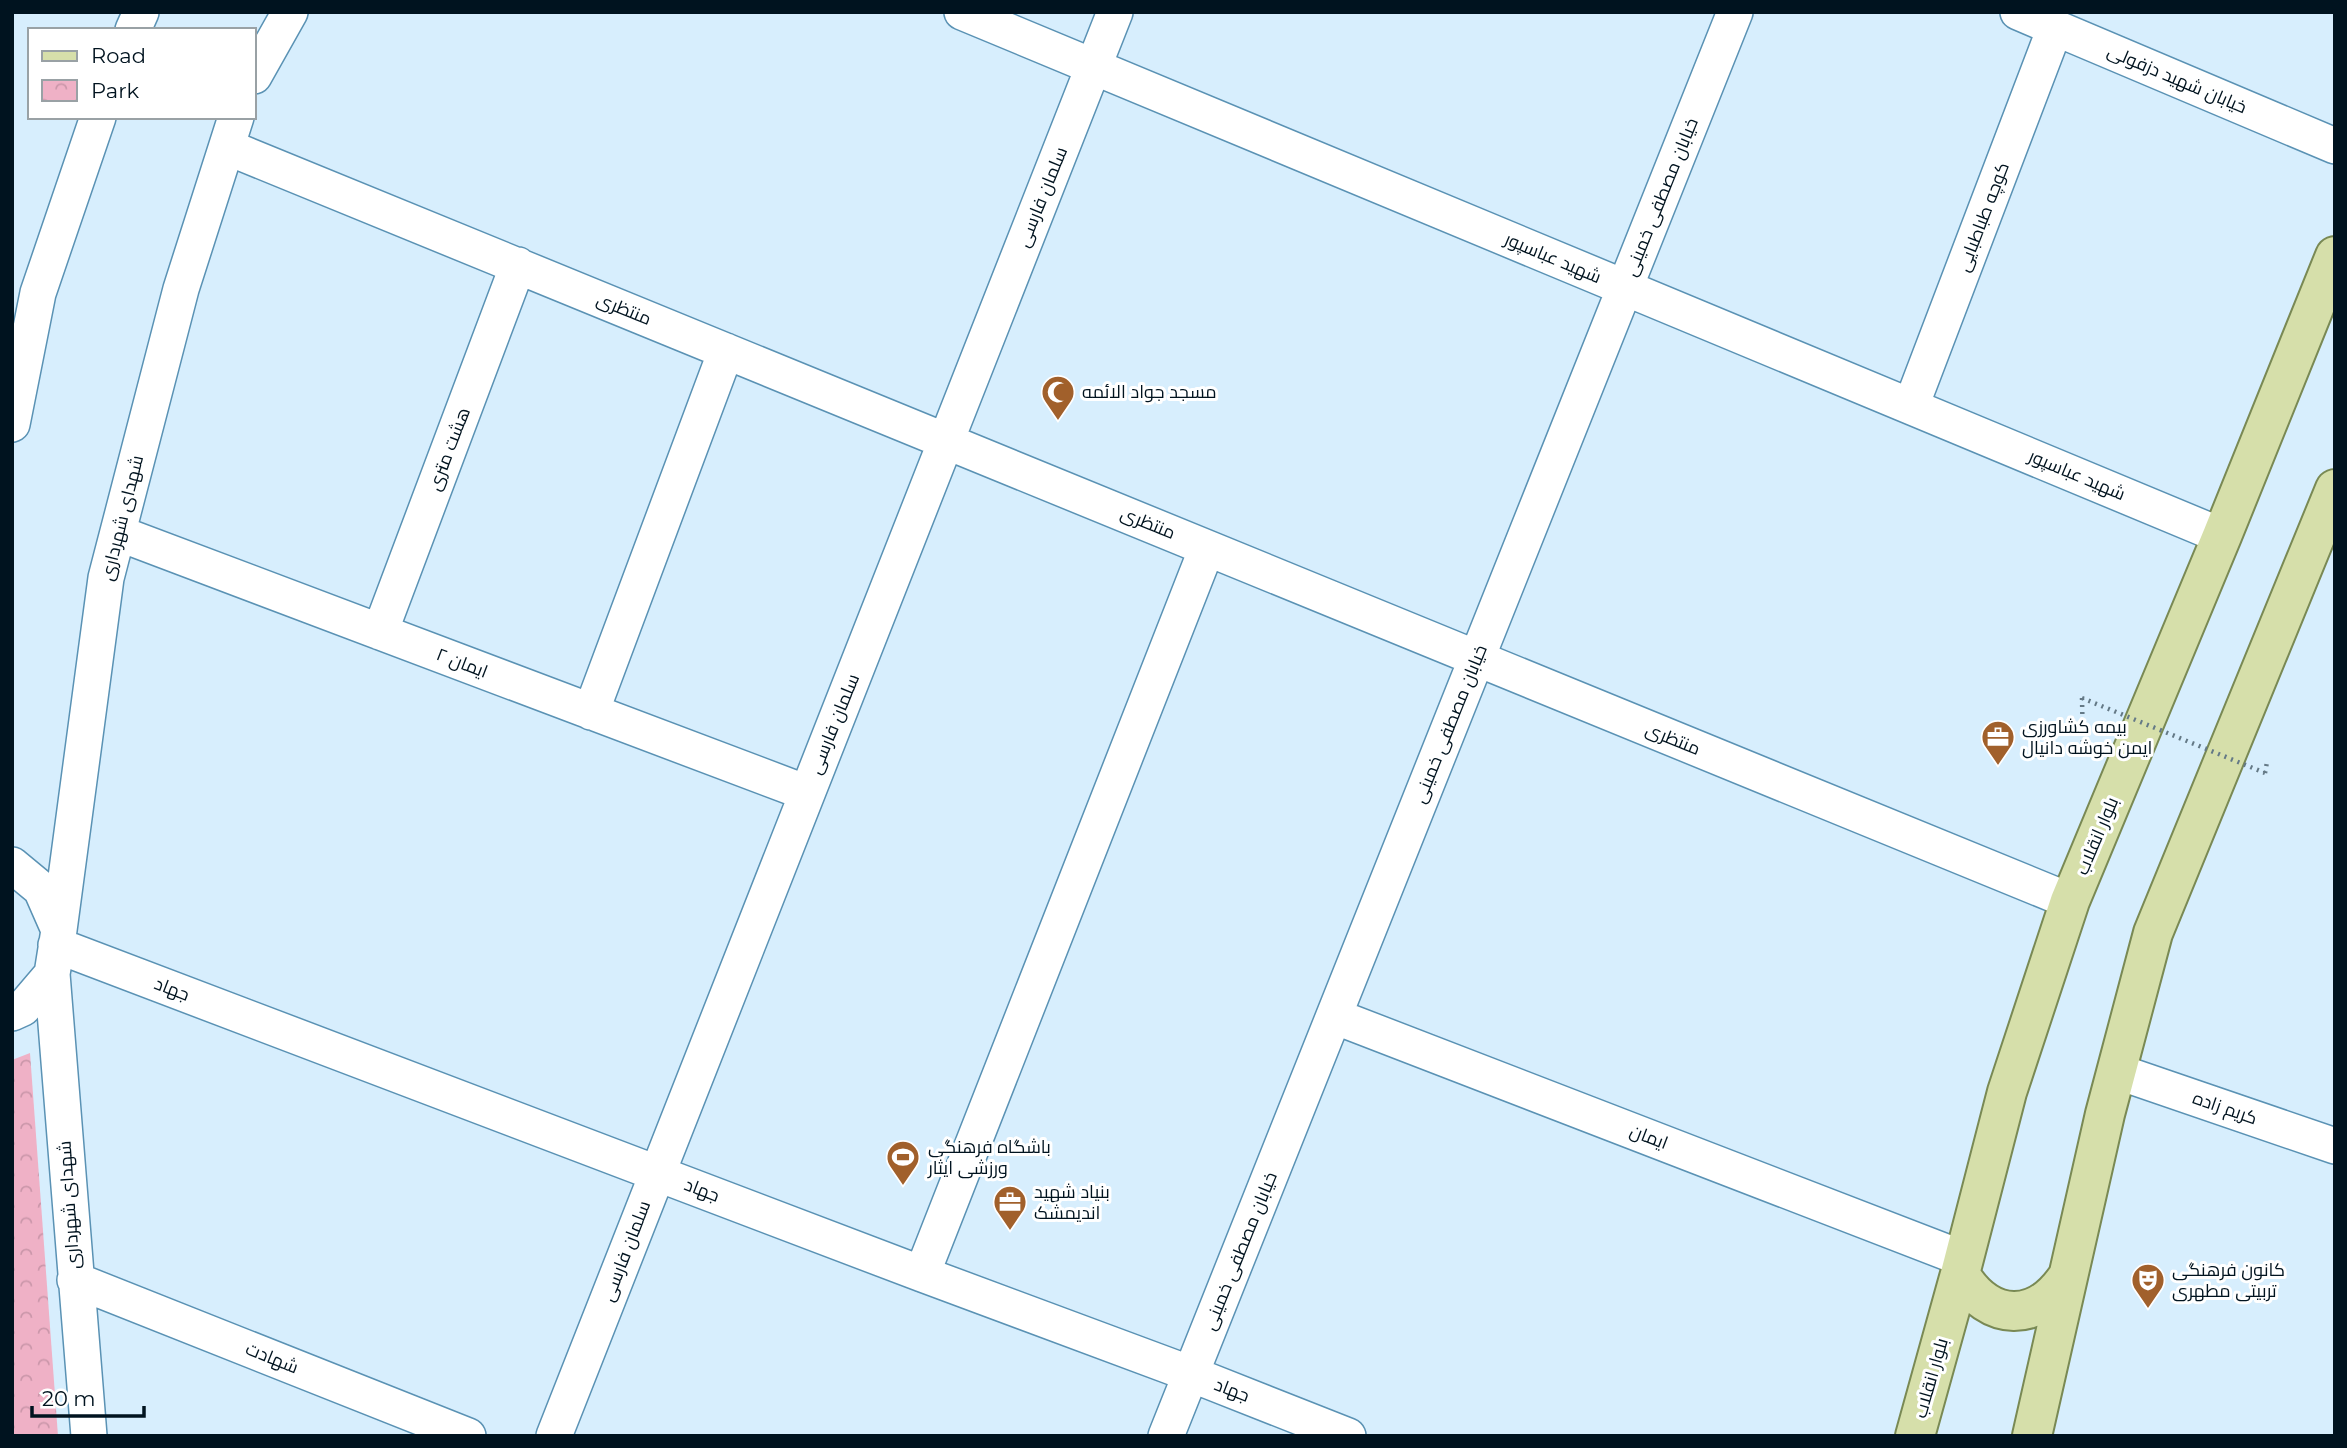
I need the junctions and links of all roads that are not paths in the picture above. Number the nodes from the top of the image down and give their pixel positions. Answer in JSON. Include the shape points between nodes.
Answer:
{"nodes":[{"id":1,"x":290,"y":12,"type":"edge"},
{"id":2,"x":962,"y":12,"type":"edge"},
{"id":3,"x":1115,"y":12,"type":"edge"},
{"id":4,"x":1735,"y":12,"type":"edge"},
{"id":5,"x":2018,"y":12,"type":"edge"},
{"id":6,"x":2055,"y":28,"type":"junction"},
{"id":7,"x":1094,"y":67,"type":"junction"},
{"id":8,"x":256,"y":72,"type":"edge"},
{"id":9,"x":97,"y":119,"type":"edge"},
{"id":10,"x":231,"y":132,"type":"edge"},
{"id":11,"x":2335,"y":146,"type":"edge"},
{"id":12,"x":2335,"y":256,"type":"edge"},
{"id":13,"x":518,"y":265,"type":"junction"},
{"id":14,"x":1625,"y":288,"type":"junction"},
{"id":15,"x":726,"y":351,"type":"junction"},
{"id":16,"x":1912,"y":407,"type":"junction"},
{"id":17,"x":12,"y":424,"type":"edge"},
{"id":18,"x":946,"y":441,"type":"junction"},
{"id":19,"x":2335,"y":489,"type":"edge"},
{"id":20,"x":117,"y":533,"type":"junction"},
{"id":21,"x":2222,"y":536,"type":"junction"},
{"id":22,"x":1207,"y":548,"type":"junction"},
{"id":23,"x":380,"y":632,"type":"junction"},
{"id":24,"x":1477,"y":658,"type":"junction"},
{"id":25,"x":591,"y":712,"type":"junction"},
{"id":26,"x":807,"y":793,"type":"junction"},
{"id":27,"x":12,"y":865,"type":"edge"},
{"id":28,"x":2070,"y":901,"type":"junction"},
{"id":29,"x":56,"y":950,"type":"junction"},
{"id":30,"x":12,"y":1013,"type":"edge"},
{"id":31,"x":1334,"y":1016,"type":"junction"},
{"id":32,"x":2116,"y":1071,"type":"junction"},
{"id":33,"x":2335,"y":1146,"type":"edge"},
{"id":34,"x":657,"y":1173,"type":"junction"},
{"id":35,"x":1962,"y":1266,"type":"junction"},
{"id":36,"x":922,"y":1274,"type":"junction"},
{"id":37,"x":2068,"y":1276,"type":"junction"},
{"id":38,"x":75,"y":1280,"type":"junction"},
{"id":39,"x":1191,"y":1374,"type":"junction"},
{"id":40,"x":89,"y":1436,"type":"edge"},
{"id":41,"x":468,"y":1436,"type":"edge"},
{"id":42,"x":554,"y":1436,"type":"edge"},
{"id":43,"x":1166,"y":1436,"type":"edge"},
{"id":44,"x":1348,"y":1436,"type":"edge"},
{"id":45,"x":1914,"y":1436,"type":"edge"},
{"id":46,"x":2032,"y":1436,"type":"edge"}],
"edges":[{"from":1,"to":8,"type":"street"},
{"from":2,"to":7,"type":"street","name":"شهید عباسپور"},
{"from":3,"to":7,"type":"street","name":"سلمان فارسی"},
{"from":4,"to":14,"type":"street","name":"خیابان مصطفی خمینی"},
{"from":5,"to":6,"type":"street","name":"خیابان شهید دزفولی"},
{"from":6,"to":11,"type":"street","name":"خیابان شهید دزفولی"},
{"from":6,"to":16,"type":"street","name":"کوچه طباطبایی"},
{"from":7,"to":14,"type":"street","name":"شهید عباسپور"},
{"from":7,"to":18,"type":"street","name":"سلمان فارسی"},
{"from":9,"to":17,"type":"street","via":[[38,293]]},
{"from":10,"to":13,"type":"street","name":"منتظری"},
{"from":10,"to":20,"type":"street","name":"شهدای شهرداری","via":[[181,289]]},
{"from":12,"to":21,"type":"main road","name":"بلوار انقلاب"},
{"from":13,"to":15,"type":"street","name":"منتظری"},
{"from":13,"to":23,"type":"street","name":"هشت متری"},
{"from":14,"to":16,"type":"street","name":"شهید عباسپور"},
{"from":14,"to":24,"type":"street","name":"خیابان مصطفی خمینی"},
{"from":15,"to":18,"type":"street","name":"منتظری"},
{"from":15,"to":25,"type":"street"},
{"from":16,"to":21,"type":"street","name":"شهید عباسپور"},
{"from":18,"to":22,"type":"street","name":"منتظری"},
{"from":18,"to":26,"type":"street","name":"سلمان فارسی"},
{"from":19,"to":32,"type":"main road","via":[[2152,933]]},
{"from":20,"to":23,"type":"street","name":"ایمان ۲"},
{"from":20,"to":29,"type":"street","name":"شهدای شهرداری","via":[[106,578]]},
{"from":21,"to":28,"type":"main road","name":"بلوار انقلاب"},
{"from":22,"to":24,"type":"street","name":"منتظری"},
{"from":22,"to":36,"type":"street"},
{"from":23,"to":25,"type":"street","name":"ایمان ۲"},
{"from":24,"to":28,"type":"street","name":"منتظری"},
{"from":24,"to":31,"type":"street","name":"خیابان مصطفی خمینی"},
{"from":25,"to":26,"type":"street","name":"ایمان ۲"},
{"from":26,"to":34,"type":"street","name":"سلمان فارسی"},
{"from":27,"to":29,"type":"street","via":[[41,889]]},
{"from":28,"to":35,"type":"main road","name":"بلوار انقلاب","via":[[2007,1092]]},
{"from":29,"to":30,"type":"street","via":[[23,1008]]},
{"from":29,"to":34,"type":"street","name":"جهاد"},
{"from":29,"to":38,"type":"street","name":"شهدای شهرداری"},
{"from":31,"to":35,"type":"street","name":"ایمان"},
{"from":31,"to":39,"type":"street","name":"خیابان مصطفی خمینی"},
{"from":32,"to":33,"type":"street","name":"کریم زاده"},
{"from":32,"to":37,"type":"main road"},
{"from":34,"to":36,"type":"street","name":"جهاد"},
{"from":34,"to":42,"type":"street","name":"سلمان فارسی"},
{"from":35,"to":37,"type":"main road","via":[[1970,1291],[1986,1304],[2004,1310],[2042,1304],[2058,1292]]},
{"from":35,"to":45,"type":"main road","name":"بلوار انقلاب"},
{"from":36,"to":39,"type":"street","name":"جهاد"},
{"from":37,"to":46,"type":"main road"},
{"from":38,"to":40,"type":"street","name":"شهدای شهرداری"},
{"from":38,"to":41,"type":"street","name":"شهادت"},
{"from":39,"to":43,"type":"street","name":"خیابان مصطفی خمینی"},
{"from":39,"to":44,"type":"street","name":"جهاد"}]}
